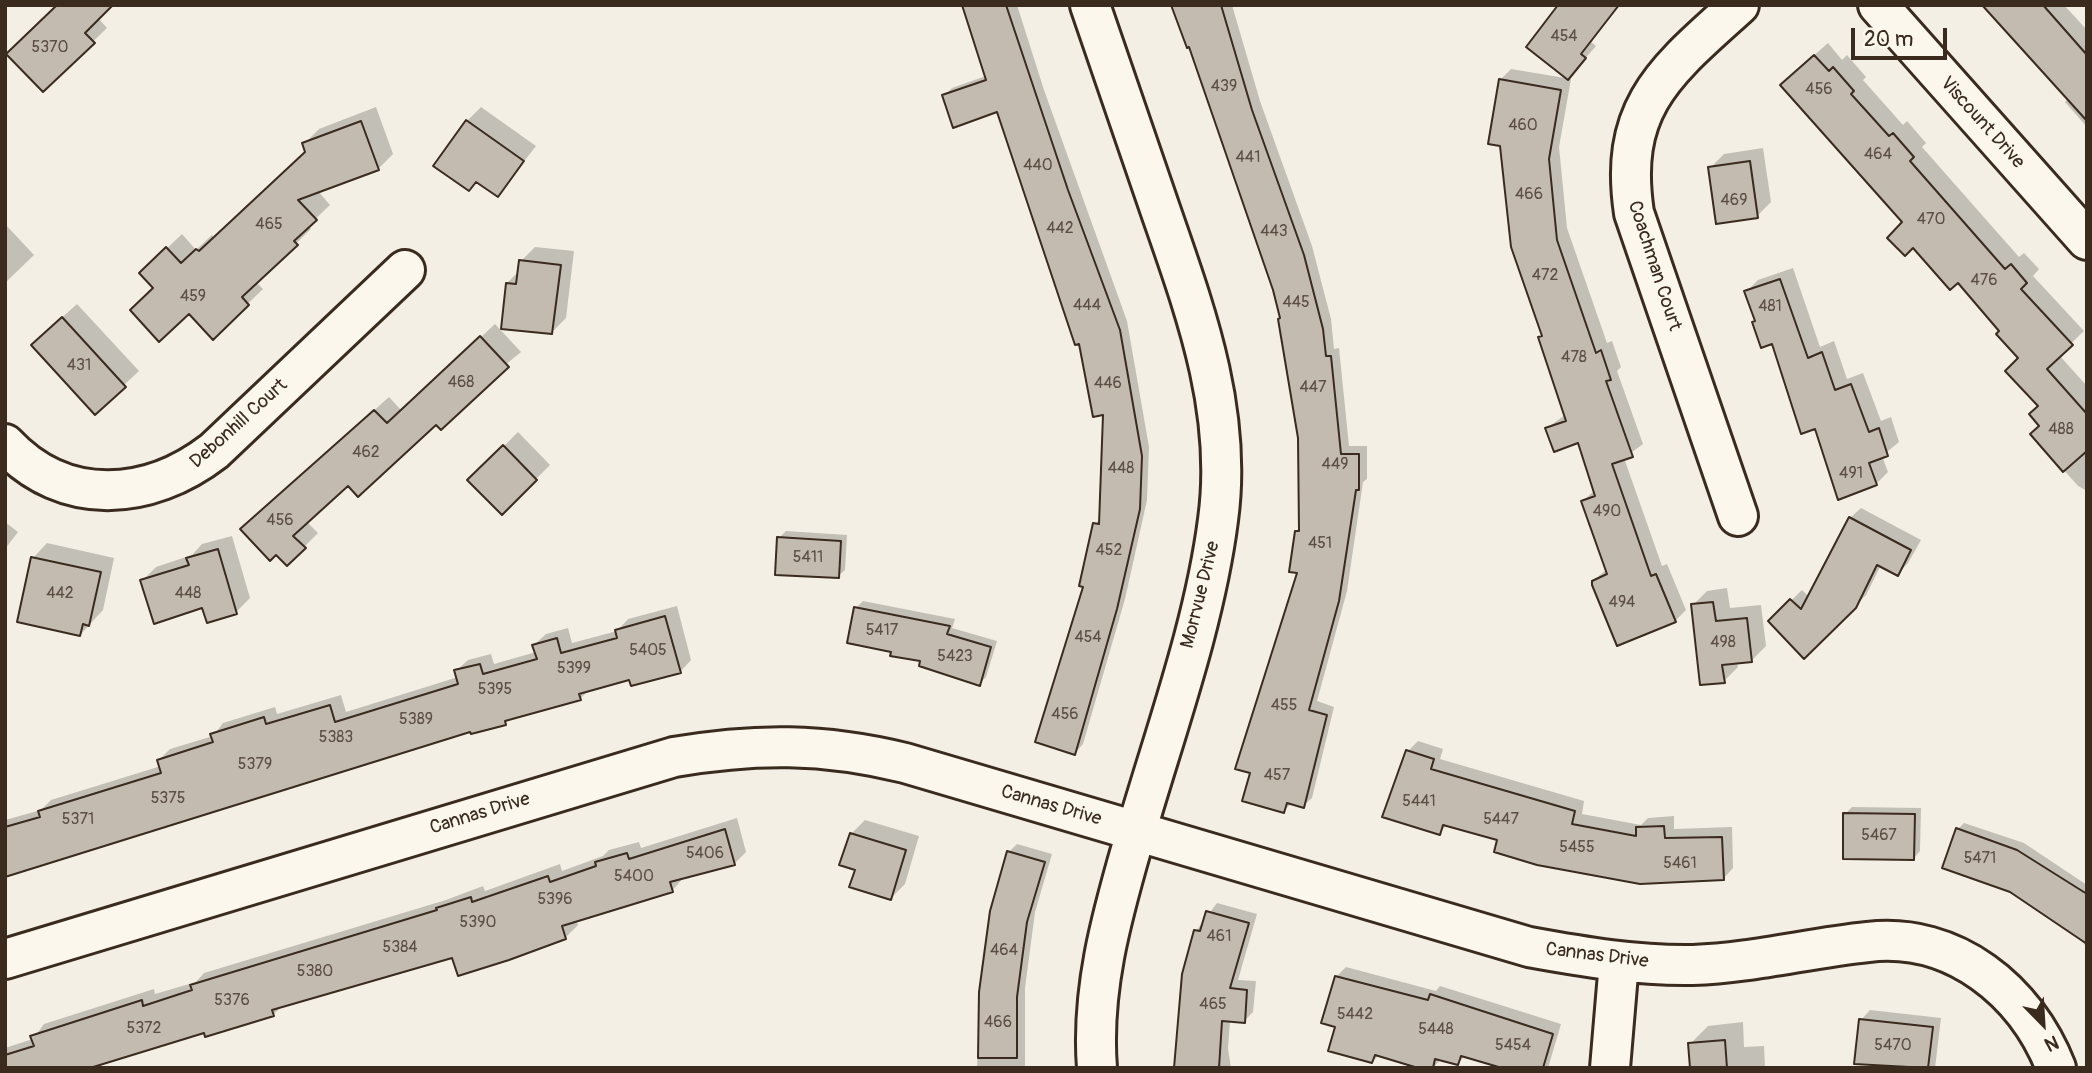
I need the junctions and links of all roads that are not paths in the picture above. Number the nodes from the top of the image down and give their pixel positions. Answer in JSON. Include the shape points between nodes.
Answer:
{"nodes":[{"id":1,"x":1090,"y":5,"type":"edge"},
{"id":2,"x":1739,"y":5,"type":"edge"},
{"id":3,"x":1878,"y":5,"type":"edge"},
{"id":4,"x":2087,"y":240,"type":"edge"},
{"id":5,"x":405,"y":271,"type":"dead end"},
{"id":6,"x":5,"y":444,"type":"edge"},
{"id":7,"x":1738,"y":516,"type":"dead end"},
{"id":8,"x":1136,"y":831,"type":"junction"},
{"id":9,"x":5,"y":959,"type":"edge"},
{"id":10,"x":1619,"y":962,"type":"junction"},
{"id":11,"x":1097,"y":1068,"type":"edge"},
{"id":12,"x":1610,"y":1068,"type":"edge"},
{"id":13,"x":2056,"y":1068,"type":"edge"}],
"edges":[{"from":1,"to":8,"type":"street","name":"Morrvue Drive","via":[[1203,332],[1216,393],[1221,455],[1219,517],[1209,578]]},
{"from":2,"to":7,"type":"street","name":"Coachman Court","via":[[1672,65],[1653,90],[1637,130],[1629,182],[1633,213]]},
{"from":3,"to":4,"type":"street","name":"Viscount Drive"},
{"from":5,"to":6,"type":"street","name":"Debonhill Court","via":[[214,451],[190,470],[161,483],[100,491],[70,485],[41,473]]},
{"from":8,"to":9,"type":"street","name":"Cannas Drive","via":[[859,752],[797,745],[735,747],[674,757],[551,792]]},
{"from":8,"to":10,"type":"street","name":"Cannas Drive","via":[[1530,947]]},
{"from":8,"to":11,"type":"street","name":"Morrvue Drive","via":[[1106,940],[1098,988]]},
{"from":10,"to":12,"type":"street"},
{"from":10,"to":13,"type":"street","name":"Cannas Drive","via":[[1717,963],[1869,941],[1900,941],[1944,951],[1985,972],[2009,991],[2029,1014]]}]}
